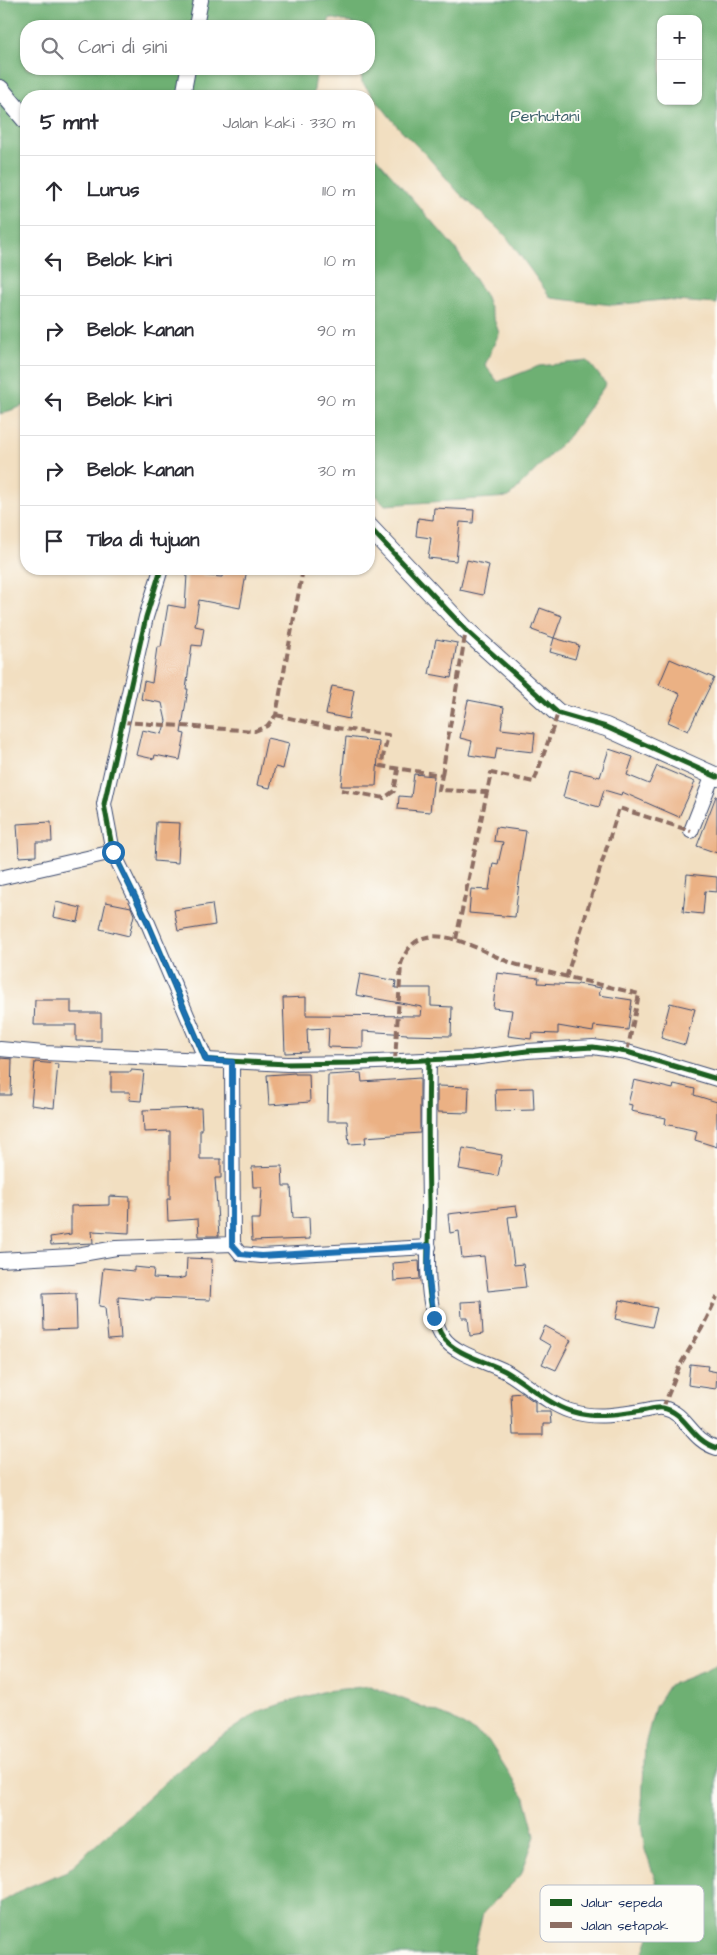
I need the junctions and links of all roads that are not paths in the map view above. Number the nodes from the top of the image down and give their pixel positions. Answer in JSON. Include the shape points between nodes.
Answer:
{"nodes":[{"id":1,"x":201,"y":0,"type":"edge"},
{"id":2,"x":197,"y":20,"type":"edge"},
{"id":3,"x":187,"y":75,"type":"edge"},
{"id":4,"x":0,"y":89,"type":"edge"},
{"id":5,"x":184,"y":90,"type":"edge"},
{"id":6,"x":20,"y":113,"type":"edge"},
{"id":7,"x":375,"y":533,"type":"edge"},
{"id":8,"x":159,"y":575,"type":"edge"},
{"id":9,"x":715,"y":776,"type":"edge"},
{"id":10,"x":691,"y":831,"type":"dead end"},
{"id":11,"x":113,"y":852,"type":"junction"},
{"id":12,"x":0,"y":878,"type":"edge"},
{"id":13,"x":0,"y":1049,"type":"edge"},
{"id":14,"x":429,"y":1059,"type":"junction"},
{"id":15,"x":206,"y":1060,"type":"junction"},
{"id":16,"x":232,"y":1062,"type":"junction"},
{"id":17,"x":717,"y":1079,"type":"edge"},
{"id":18,"x":232,"y":1244,"type":"junction"},
{"id":19,"x":429,"y":1246,"type":"junction"},
{"id":20,"x":0,"y":1260,"type":"edge"},
{"id":21,"x":717,"y":1448,"type":"edge"}],
"edges":[{"from":1,"to":2,"type":"street"},
{"from":3,"to":5,"type":"street"},
{"from":4,"to":6,"type":"street"},
{"from":7,"to":9,"type":"street","via":[[466,630],[558,713],[606,727]]},
{"from":8,"to":11,"type":"street","via":[[146,617],[104,804]]},
{"from":9,"to":10,"type":"street"},
{"from":11,"to":12,"type":"street"},
{"from":11,"to":15,"type":"street","via":[[147,921]]},
{"from":13,"to":15,"type":"street","via":[[44,1054]]},
{"from":14,"to":16,"type":"street","via":[[352,1064]]},
{"from":14,"to":17,"type":"street","via":[[593,1047],[627,1052]]},
{"from":14,"to":19,"type":"street"},
{"from":15,"to":16,"type":"street"},
{"from":16,"to":18,"type":"street"},
{"from":18,"to":19,"type":"street","via":[[241,1254],[261,1256]]},
{"from":18,"to":20,"type":"street","via":[[116,1248],[71,1256]]},
{"from":19,"to":21,"type":"street","via":[[428,1273],[434,1318],[444,1338],[454,1346],[505,1371],[568,1410],[594,1417],[663,1408],[675,1414],[695,1437]]}]}
